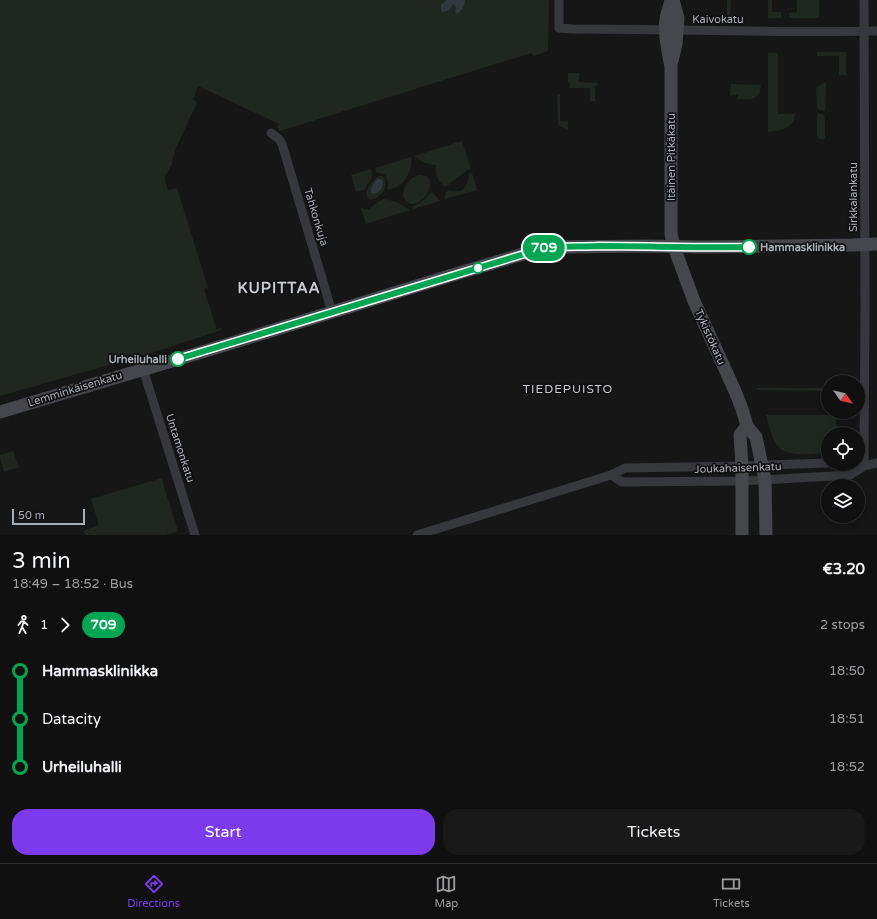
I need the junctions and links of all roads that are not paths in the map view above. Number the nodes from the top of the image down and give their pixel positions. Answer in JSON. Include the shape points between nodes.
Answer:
{"nodes":[{"id":1,"x":559,"y":0,"type":"edge"},
{"id":2,"x":672,"y":0,"type":"edge"},
{"id":3,"x":864,"y":0,"type":"edge"},
{"id":4,"x":671,"y":30,"type":"junction"},
{"id":5,"x":864,"y":31,"type":"junction"},
{"id":6,"x":877,"y":31,"type":"edge"},
{"id":7,"x":271,"y":133,"type":"dead end"},
{"id":8,"x":871,"y":244,"type":"edge"},
{"id":9,"x":674,"y":247,"type":"junction"},
{"id":10,"x":332,"y":312,"type":"junction"},
{"id":11,"x":143,"y":369,"type":"junction"},
{"id":12,"x":0,"y":412,"type":"edge"},
{"id":13,"x":747,"y":426,"type":"junction"},
{"id":14,"x":863,"y":427,"type":"edge"},
{"id":15,"x":821,"y":463,"type":"edge"},
{"id":16,"x":877,"y":463,"type":"edge"},
{"id":17,"x":865,"y":464,"type":"edge"},
{"id":18,"x":762,"y":465,"type":"junction"},
{"id":19,"x":742,"y":466,"type":"junction"},
{"id":20,"x":854,"y":471,"type":"edge"},
{"id":21,"x":611,"y":475,"type":"junction"},
{"id":22,"x":765,"y":480,"type":"junction"},
{"id":23,"x":742,"y":481,"type":"junction"},
{"id":24,"x":194,"y":535,"type":"edge"},
{"id":25,"x":417,"y":535,"type":"edge"},
{"id":26,"x":742,"y":535,"type":"edge"},
{"id":27,"x":766,"y":535,"type":"edge"}],
"edges":[{"from":1,"to":4,"type":"street","name":"Kaivokatu","via":[[559,28]]},
{"from":2,"to":4,"type":"street","name":"Itäinen Pitkäkatu","via":[[666,18]]},
{"from":3,"to":5,"type":"street","name":"Sirkkalankatu"},
{"from":4,"to":5,"type":"street","name":"Kaivokatu"},
{"from":4,"to":9,"type":"street","name":"Itäinen Pitkäkatu","via":[[666,45],[671,67]]},
{"from":5,"to":6,"type":"street","name":"Kaivokatu"},
{"from":5,"to":8,"type":"street","name":"Sirkkalankatu"},
{"from":7,"to":10,"type":"street","name":"Tahkonkuja","via":[[279,138],[282,144]]},
{"from":8,"to":9,"type":"street","name":"Lemminkäisenkatu"},
{"from":8,"to":14,"type":"street","name":"Sirkkalankatu"},
{"from":9,"to":10,"type":"street","name":"Lemminkäisenkatu","via":[[544,248]]},
{"from":9,"to":13,"type":"street","name":"Tykistökatu","via":[[694,301],[735,391]]},
{"from":10,"to":11,"type":"street","name":"Lemminkäisenkatu"},
{"from":11,"to":12,"type":"street","name":"Lemminkäisenkatu"},
{"from":11,"to":24,"type":"street","name":"Untamonkatu"},
{"from":13,"to":18,"type":"street","name":"Tykistökatu","via":[[756,437]]},
{"from":13,"to":19,"type":"street","via":[[740,435]]},
{"from":15,"to":18,"type":"street","name":"Joukahaisenkatu"},
{"from":16,"to":17,"type":"street","name":"Joukahaisenkatu"},
{"from":18,"to":19,"type":"street","name":"Joukahaisenkatu"},
{"from":18,"to":22,"type":"street","name":"Tykistökatu"},
{"from":19,"to":21,"type":"street","name":"Joukahaisenkatu","via":[[625,468]]},
{"from":19,"to":23,"type":"street"},
{"from":20,"to":22,"type":"street","name":"Joukahaisenkatu","via":[[850,475]]},
{"from":21,"to":23,"type":"street","name":"Joukahaisenkatu","via":[[622,482]]},
{"from":21,"to":25,"type":"street","name":"Joukahaisenkatu"},
{"from":22,"to":23,"type":"street","name":"Joukahaisenkatu"},
{"from":22,"to":27,"type":"street","name":"Tykistökatu"},
{"from":23,"to":26,"type":"street"}]}
